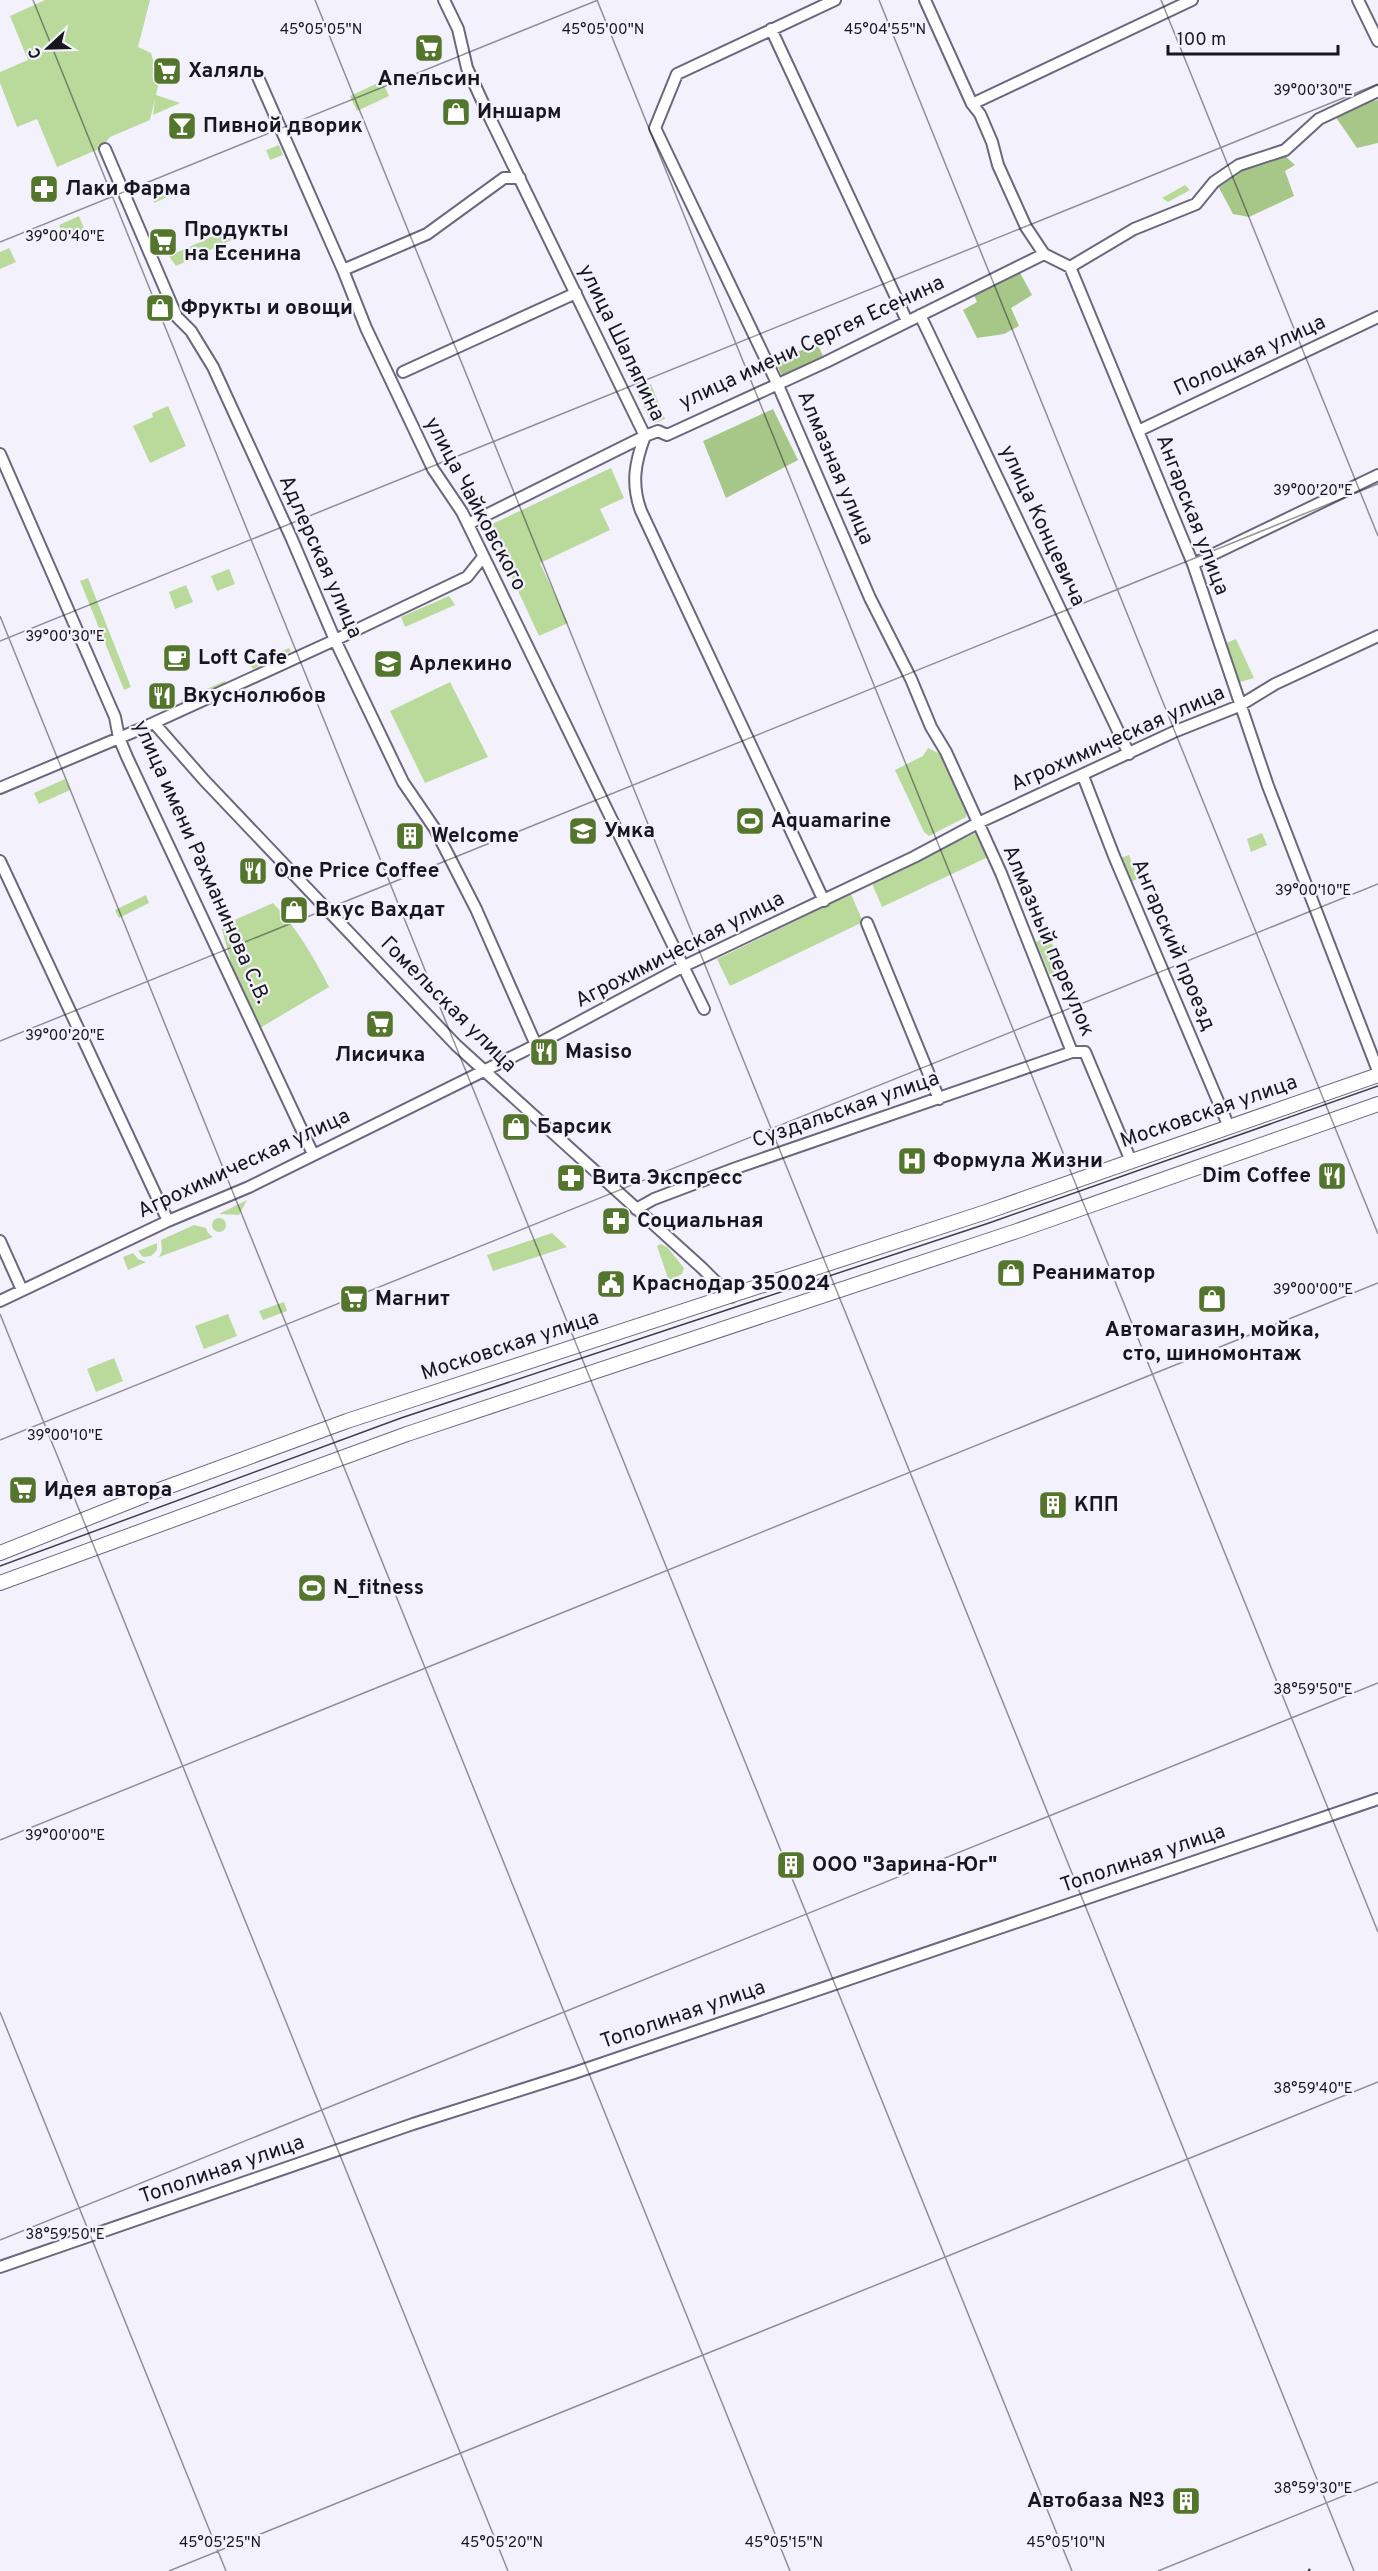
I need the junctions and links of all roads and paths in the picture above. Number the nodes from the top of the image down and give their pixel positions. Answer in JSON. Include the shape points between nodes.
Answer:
{"nodes":[{"id":1,"x":444,"y":0,"type":"edge"},
{"id":2,"x":835,"y":0,"type":"edge"},
{"id":3,"x":926,"y":0,"type":"edge"},
{"id":4,"x":1192,"y":0,"type":"edge"},
{"id":5,"x":1358,"y":0,"type":"edge"},
{"id":6,"x":771,"y":29,"type":"junction"},
{"id":7,"x":1378,"y":42,"type":"edge"},
{"id":8,"x":257,"y":75,"type":"dead end"},
{"id":9,"x":1378,"y":91,"type":"edge"},
{"id":10,"x":972,"y":104,"type":"junction"},
{"id":11,"x":105,"y":149,"type":"dead end"},
{"id":12,"x":520,"y":178,"type":"junction"},
{"id":13,"x":1044,"y":254,"type":"junction"},
{"id":14,"x":1070,"y":267,"type":"junction"},
{"id":15,"x":343,"y":270,"type":"junction"},
{"id":16,"x":576,"y":293,"type":"junction"},
{"id":17,"x":920,"y":315,"type":"junction"},
{"id":18,"x":1378,"y":317,"type":"edge"},
{"id":19,"x":907,"y":321,"type":"junction"},
{"id":20,"x":403,"y":372,"type":"dead end"},
{"id":21,"x":777,"y":383,"type":"junction"},
{"id":22,"x":1138,"y":431,"type":"junction"},
{"id":23,"x":645,"y":436,"type":"junction"},
{"id":24,"x":0,"y":454,"type":"edge"},
{"id":25,"x":1378,"y":475,"type":"edge"},
{"id":26,"x":468,"y":524,"type":"junction"},
{"id":27,"x":483,"y":557,"type":"junction"},
{"id":28,"x":1193,"y":564,"type":"junction"},
{"id":29,"x":1378,"y":636,"type":"edge"},
{"id":30,"x":335,"y":640,"type":"junction"},
{"id":31,"x":1239,"y":706,"type":"junction"},
{"id":32,"x":154,"y":723,"type":"junction"},
{"id":33,"x":119,"y":738,"type":"junction"},
{"id":34,"x":1129,"y":754,"type":"junction"},
{"id":35,"x":1083,"y":776,"type":"junction"},
{"id":36,"x":0,"y":788,"type":"edge"},
{"id":37,"x":978,"y":824,"type":"junction"},
{"id":38,"x":0,"y":861,"type":"edge"},
{"id":39,"x":824,"y":901,"type":"junction"},
{"id":40,"x":867,"y":923,"type":"dead end"},
{"id":41,"x":682,"y":967,"type":"junction"},
{"id":42,"x":704,"y":1009,"type":"dead end"},
{"id":43,"x":536,"y":1045,"type":"junction"},
{"id":44,"x":1072,"y":1052,"type":"junction"},
{"id":45,"x":482,"y":1071,"type":"junction"},
{"id":46,"x":1378,"y":1073,"type":"edge"},
{"id":47,"x":939,"y":1099,"type":"junction"},
{"id":48,"x":1378,"y":1104,"type":"edge"},
{"id":49,"x":1229,"y":1127,"type":"junction"},
{"id":50,"x":313,"y":1154,"type":"junction"},
{"id":51,"x":1131,"y":1161,"type":"junction"},
{"id":52,"x":636,"y":1209,"type":"junction"},
{"id":53,"x":168,"y":1221,"type":"junction"},
{"id":54,"x":0,"y":1241,"type":"edge"},
{"id":55,"x":22,"y":1290,"type":"junction"},
{"id":56,"x":731,"y":1297,"type":"junction"},
{"id":57,"x":0,"y":1301,"type":"edge"},
{"id":58,"x":0,"y":1553,"type":"edge"},
{"id":59,"x":0,"y":1582,"type":"edge"},
{"id":60,"x":1378,"y":1800,"type":"edge"},
{"id":61,"x":0,"y":2267,"type":"edge"}],
"edges":[{"from":1,"to":12,"type":"street","name":"улица Шаляпина","via":[[458,28],[467,68]]},
{"from":2,"to":6,"type":"street"},
{"from":3,"to":10,"type":"street"},
{"from":4,"to":10,"type":"street"},
{"from":5,"to":7,"type":"street"},
{"from":6,"to":19,"type":"street"},
{"from":6,"to":21,"type":"street","name":"Алмазная улица","via":[[677,74],[655,128]]},
{"from":8,"to":15,"type":"street","name":"улица Чайковского"},
{"from":9,"to":14,"type":"street","via":[[1319,119],[1285,150],[1239,165],[1214,182],[1196,204],[1134,229]]},
{"from":10,"to":13,"type":"street","via":[[980,114],[1026,226]]},
{"from":11,"to":30,"type":"street","name":"Адлерская улица","via":[[177,317],[191,331],[213,367]]},
{"from":12,"to":15,"type":"street","via":[[504,178],[428,234]]},
{"from":12,"to":16,"type":"street","name":"улица Шаляпина"},
{"from":13,"to":14,"type":"street"},
{"from":13,"to":17,"type":"street","name":"улица имени Сергея Есенина"},
{"from":14,"to":22,"type":"street","name":"Ангарская улица"},
{"from":15,"to":26,"type":"street","name":"улица Чайковского","via":[[433,469]]},
{"from":16,"to":20,"type":"street"},
{"from":16,"to":23,"type":"street","name":"улица Шаляпина"},
{"from":17,"to":19,"type":"street","name":"улица имени Сергея Есенина"},
{"from":17,"to":34,"type":"street","name":"улица Концевича"},
{"from":18,"to":22,"type":"street","name":"Полоцкая улица"},
{"from":19,"to":21,"type":"street","name":"улица имени Сергея Есенина"},
{"from":21,"to":23,"type":"street","name":"улица имени Сергея Есенина","via":[[667,435],[658,431]]},
{"from":21,"to":37,"type":"street","name":"Алмазная улица","via":[[870,598]]},
{"from":22,"to":28,"type":"street","name":"Ангарская улица"},
{"from":23,"to":26,"type":"street","name":"улица имени Сергея Есенина"},
{"from":23,"to":39,"type":"street","name":"улица Шаляпина","via":[[636,459],[634,479],[640,511]]},
{"from":24,"to":33,"type":"street","name":"улица имени Рахманинова С.В.","via":[[115,717]]},
{"from":25,"to":28,"type":"street"},
{"from":26,"to":27,"type":"street","name":"улица Чайковского"},
{"from":27,"to":30,"type":"street","via":[[467,577]]},
{"from":27,"to":41,"type":"street","name":"улица Чайковского"},
{"from":28,"to":31,"type":"street","name":"Ангарская улица"},
{"from":29,"to":31,"type":"street","name":"Агрохимическая улица","via":[[1275,684]]},
{"from":30,"to":32,"type":"street"},
{"from":30,"to":43,"type":"street","name":"Адлерская улица","via":[[403,782],[435,829],[476,909]]},
{"from":31,"to":34,"type":"street","name":"Агрохимическая улица"},
{"from":31,"to":46,"type":"street","name":"Ангарская улица"},
{"from":32,"to":33,"type":"street"},
{"from":32,"to":45,"type":"street","name":"Гомельская улица"},
{"from":33,"to":36,"type":"street"},
{"from":33,"to":50,"type":"street","name":"улица имени Рахманинова С.В."},
{"from":34,"to":35,"type":"street","name":"Агрохимическая улица"},
{"from":35,"to":37,"type":"street","name":"Агрохимическая улица"},
{"from":35,"to":49,"type":"street","name":"Ангарский проезд"},
{"from":37,"to":39,"type":"street","name":"Агрохимическая улица"},
{"from":37,"to":44,"type":"street","name":"Алмазный переулок"},
{"from":38,"to":53,"type":"street"},
{"from":39,"to":41,"type":"street","name":"Агрохимическая улица"},
{"from":40,"to":47,"type":"street"},
{"from":41,"to":42,"type":"street","name":"улица Чайковского"},
{"from":41,"to":43,"type":"street","name":"Агрохимическая улица"},
{"from":43,"to":45,"type":"street","name":"Агрохимическая улица"},
{"from":44,"to":47,"type":"street","name":"Суздальская улица"},
{"from":44,"to":51,"type":"street","name":"Алмазный переулок","via":[[1085,1052]]},
{"from":45,"to":50,"type":"street","name":"Агрохимическая улица"},
{"from":45,"to":52,"type":"street","name":"Гомельская улица"},
{"from":46,"to":49,"type":"street","name":"Московская улица"},
{"from":47,"to":52,"type":"street","name":"Суздальская улица","via":[[736,1168]]},
{"from":48,"to":59,"type":"street","via":[[1017,1231],[407,1434]]},
{"from":49,"to":51,"type":"street","name":"Московская улица"},
{"from":50,"to":53,"type":"street","name":"Агрохимическая улица","via":[[249,1187]]},
{"from":51,"to":56,"type":"street","name":"Московская улица"},
{"from":52,"to":56,"type":"street","name":"Гомельская улица"},
{"from":53,"to":55,"type":"street","name":"Агрохимическая улица"},
{"from":54,"to":55,"type":"street"},
{"from":55,"to":57,"type":"street","name":"Агрохимическая улица"},
{"from":56,"to":58,"type":"street","name":"Московская улица","via":[[347,1421]]},
{"from":60,"to":61,"type":"street","name":"Тополиная улица"}]}
